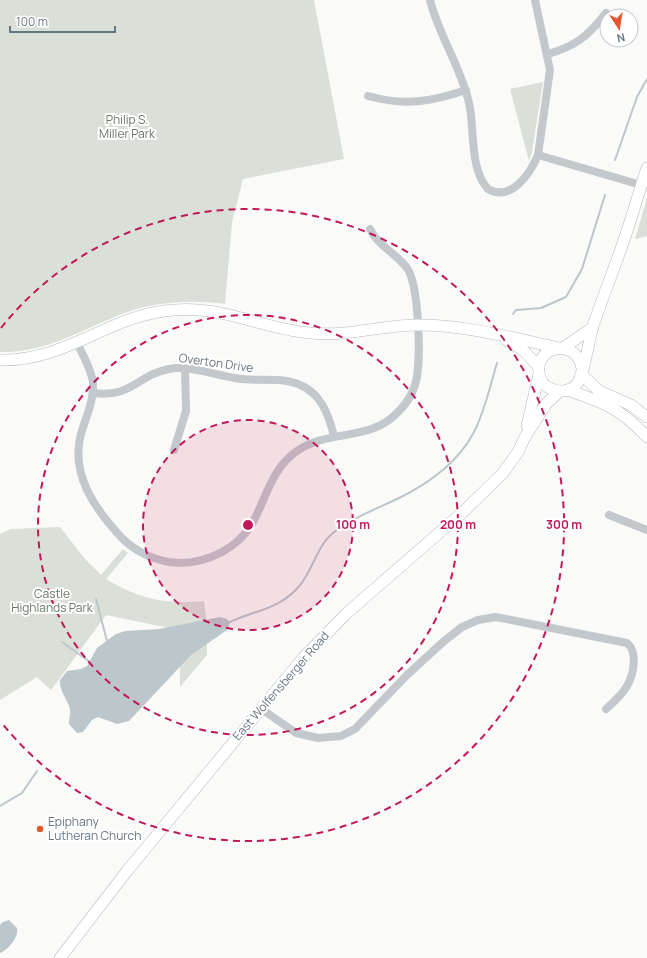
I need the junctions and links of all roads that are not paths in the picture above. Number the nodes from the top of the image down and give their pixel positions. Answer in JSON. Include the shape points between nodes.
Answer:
{"nodes":[{"id":1,"x":430,"y":0,"type":"edge"},
{"id":2,"x":536,"y":0,"type":"edge"},
{"id":3,"x":599,"y":21,"type":"edge"},
{"id":4,"x":548,"y":54,"type":"junction"},
{"id":5,"x":466,"y":90,"type":"junction"},
{"id":6,"x":368,"y":96,"type":"dead end"},
{"id":7,"x":538,"y":155,"type":"junction"},
{"id":8,"x":647,"y":168,"type":"edge"},
{"id":9,"x":641,"y":185,"type":"junction"},
{"id":10,"x":370,"y":229,"type":"dead end"},
{"id":11,"x":417,"y":325,"type":"junction"},
{"id":12,"x":592,"y":328,"type":"junction"},
{"id":13,"x":495,"y":334,"type":"junction"},
{"id":14,"x":78,"y":343,"type":"junction"},
{"id":15,"x":561,"y":348,"type":"junction"},
{"id":16,"x":0,"y":360,"type":"edge"},
{"id":17,"x":185,"y":369,"type":"junction"},
{"id":18,"x":539,"y":371,"type":"junction"},
{"id":19,"x":582,"y":371,"type":"junction"},
{"id":20,"x":563,"y":391,"type":"junction"},
{"id":21,"x":92,"y":393,"type":"junction"},
{"id":22,"x":647,"y":417,"type":"edge"},
{"id":23,"x":334,"y":437,"type":"junction"},
{"id":24,"x":525,"y":437,"type":"junction"},
{"id":25,"x":647,"y":437,"type":"edge"},
{"id":26,"x":174,"y":450,"type":"dead end"},
{"id":27,"x":609,"y":515,"type":"dead end"},
{"id":28,"x":647,"y":530,"type":"edge"},
{"id":29,"x":260,"y":708,"type":"junction"},
{"id":30,"x":606,"y":709,"type":"dead end"},
{"id":31,"x":60,"y":958,"type":"edge"}],
"edges":[{"from":1,"to":5,"type":"street"},
{"from":2,"to":4,"type":"street"},
{"from":3,"to":4,"type":"street","via":[[579,42]]},
{"from":4,"to":7,"type":"street","via":[[550,80]]},
{"from":5,"to":6,"type":"street","via":[[428,102],[412,103]]},
{"from":5,"to":7,"type":"street","via":[[476,162],[488,189],[499,192],[514,187],[527,176]]},
{"from":7,"to":9,"type":"street"},
{"from":8,"to":9,"type":"main road"},
{"from":9,"to":12,"type":"main road"},
{"from":10,"to":11,"type":"street","via":[[409,272],[416,294]]},
{"from":11,"to":13,"type":"main road","via":[[472,329]]},
{"from":11,"to":14,"type":"main road","via":[[339,334],[310,333],[220,312],[176,310],[138,317]]},
{"from":11,"to":23,"type":"street","via":[[418,369],[415,386],[407,402],[395,416],[380,427]]},
{"from":12,"to":15,"type":"main road"},
{"from":12,"to":19,"type":"main road"},
{"from":13,"to":15,"type":"main road"},
{"from":13,"to":18,"type":"main road","via":[[523,350]]},
{"from":14,"to":16,"type":"main road","via":[[36,357]]},
{"from":14,"to":21,"type":"street","via":[[92,377]]},
{"from":15,"to":18,"type":"main road","via":[[545,354]]},
{"from":15,"to":19,"type":"main road","via":[[576,355]]},
{"from":17,"to":21,"type":"street","name":"Overton Drive","via":[[170,368],[156,373],[121,392]]},
{"from":17,"to":23,"type":"street","name":"Overton Drive","via":[[251,381],[289,381],[304,387],[319,398],[324,406],[331,421]]},
{"from":17,"to":26,"type":"street","via":[[186,411]]},
{"from":18,"to":20,"type":"main road","via":[[546,386]]},
{"from":18,"to":24,"type":"main road","name":"East Wolfensberger Road"},
{"from":19,"to":20,"type":"main road","via":[[576,384]]},
{"from":19,"to":22,"type":"main road","via":[[599,391],[630,405]]},
{"from":20,"to":24,"type":"main road","name":"East Wolfensberger Road","via":[[546,404]]},
{"from":20,"to":25,"type":"main road","via":[[612,407],[631,420]]},
{"from":21,"to":23,"type":"street","via":[[90,411],[81,435],[78,453],[84,486],[127,544],[148,556],[165,561],[198,561],[221,553],[236,542],[253,521],[273,477],[290,457],[304,447]]},
{"from":24,"to":29,"type":"main road","name":"East Wolfensberger Road","via":[[514,457],[492,484],[347,613],[303,658]]},
{"from":27,"to":28,"type":"street"},
{"from":29,"to":30,"type":"street","via":[[296,733],[318,738],[341,736],[355,729],[406,675],[462,627],[478,620],[496,617],[627,643],[632,647],[633,666],[628,685]]},
{"from":29,"to":31,"type":"main road","name":"East Wolfensberger Road","via":[[127,871]]}]}
